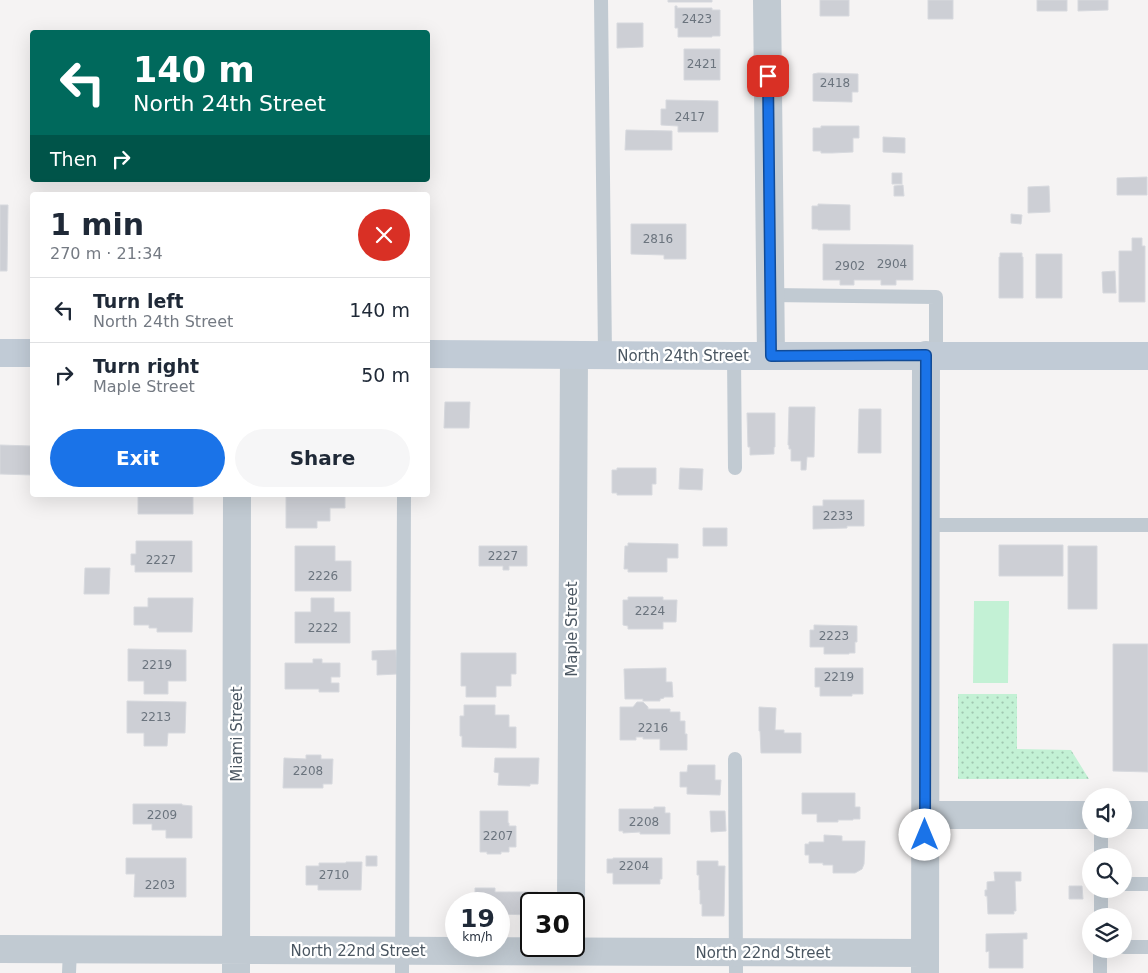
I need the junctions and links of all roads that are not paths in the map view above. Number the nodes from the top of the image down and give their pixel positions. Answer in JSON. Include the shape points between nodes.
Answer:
{"nodes":[{"id":1,"x":601,"y":0,"type":"edge"},
{"id":2,"x":767,"y":0,"type":"edge"},
{"id":3,"x":770,"y":295,"type":"junction"},
{"id":4,"x":0,"y":353,"type":"edge"},
{"id":5,"x":30,"y":354,"type":"edge"},
{"id":6,"x":430,"y":354,"type":"edge"},
{"id":7,"x":574,"y":355,"type":"junction"},
{"id":8,"x":605,"y":355,"type":"junction"},
{"id":9,"x":931,"y":355,"type":"junction"},
{"id":10,"x":734,"y":356,"type":"junction"},
{"id":11,"x":771,"y":356,"type":"junction"},
{"id":12,"x":1148,"y":356,"type":"edge"},
{"id":13,"x":734,"y":468,"type":"dead end"},
{"id":14,"x":237,"y":497,"type":"edge"},
{"id":15,"x":404,"y":497,"type":"edge"},
{"id":16,"x":926,"y":524,"type":"junction"},
{"id":17,"x":1148,"y":525,"type":"edge"},
{"id":18,"x":735,"y":759,"type":"dead end"},
{"id":19,"x":925,"y":815,"type":"junction"},
{"id":20,"x":1082,"y":815,"type":"edge"},
{"id":21,"x":1132,"y":815,"type":"edge"},
{"id":22,"x":1148,"y":815,"type":"edge"},
{"id":23,"x":1132,"y":884,"type":"edge"},
{"id":24,"x":1148,"y":884,"type":"edge"},
{"id":25,"x":571,"y":892,"type":"edge"},
{"id":26,"x":1132,"y":947,"type":"edge"},
{"id":27,"x":1148,"y":947,"type":"edge"},
{"id":28,"x":0,"y":949,"type":"edge"},
{"id":29,"x":570,"y":957,"type":"edge"},
{"id":30,"x":1100,"y":958,"type":"edge"},
{"id":31,"x":70,"y":961,"type":"edge"},
{"id":32,"x":236,"y":962,"type":"edge"},
{"id":33,"x":403,"y":962,"type":"edge"},
{"id":34,"x":736,"y":963,"type":"edge"},
{"id":35,"x":925,"y":963,"type":"edge"},
{"id":36,"x":1100,"y":973,"type":"edge"}],
"edges":[{"from":1,"to":8,"type":"lane"},
{"from":2,"to":3,"type":"street"},
{"from":3,"to":9,"type":"lane","via":[[936,297]]},
{"from":3,"to":11,"type":"street"},
{"from":4,"to":5,"type":"main road"},
{"from":6,"to":7,"type":"main road","name":"North 24th Street"},
{"from":7,"to":8,"type":"main road","name":"North 24th Street"},
{"from":7,"to":25,"type":"street","name":"Maple Street"},
{"from":8,"to":10,"type":"main road","name":"North 24th Street"},
{"from":9,"to":11,"type":"main road","name":"North 24th Street"},
{"from":9,"to":12,"type":"main road","name":"North 24th Street"},
{"from":9,"to":16,"type":"street"},
{"from":10,"to":11,"type":"main road","name":"North 24th Street"},
{"from":10,"to":13,"type":"lane"},
{"from":14,"to":32,"type":"street","name":"Miami Street"},
{"from":15,"to":33,"type":"lane"},
{"from":16,"to":17,"type":"lane"},
{"from":16,"to":19,"type":"street"},
{"from":18,"to":34,"type":"lane"},
{"from":19,"to":20,"type":"street"},
{"from":19,"to":35,"type":"street"},
{"from":21,"to":22,"type":"street"},
{"from":23,"to":24,"type":"lane"},
{"from":26,"to":27,"type":"lane"},
{"from":28,"to":31,"type":"street","name":"North 22nd Street"},
{"from":29,"to":33,"type":"street","name":"North 22nd Street"},
{"from":29,"to":34,"type":"street","name":"North 22nd Street"},
{"from":30,"to":36,"type":"lane"},
{"from":31,"to":32,"type":"street","name":"North 22nd Street"},
{"from":32,"to":33,"type":"street","name":"North 22nd Street"},
{"from":34,"to":35,"type":"street","name":"North 22nd Street"}]}
